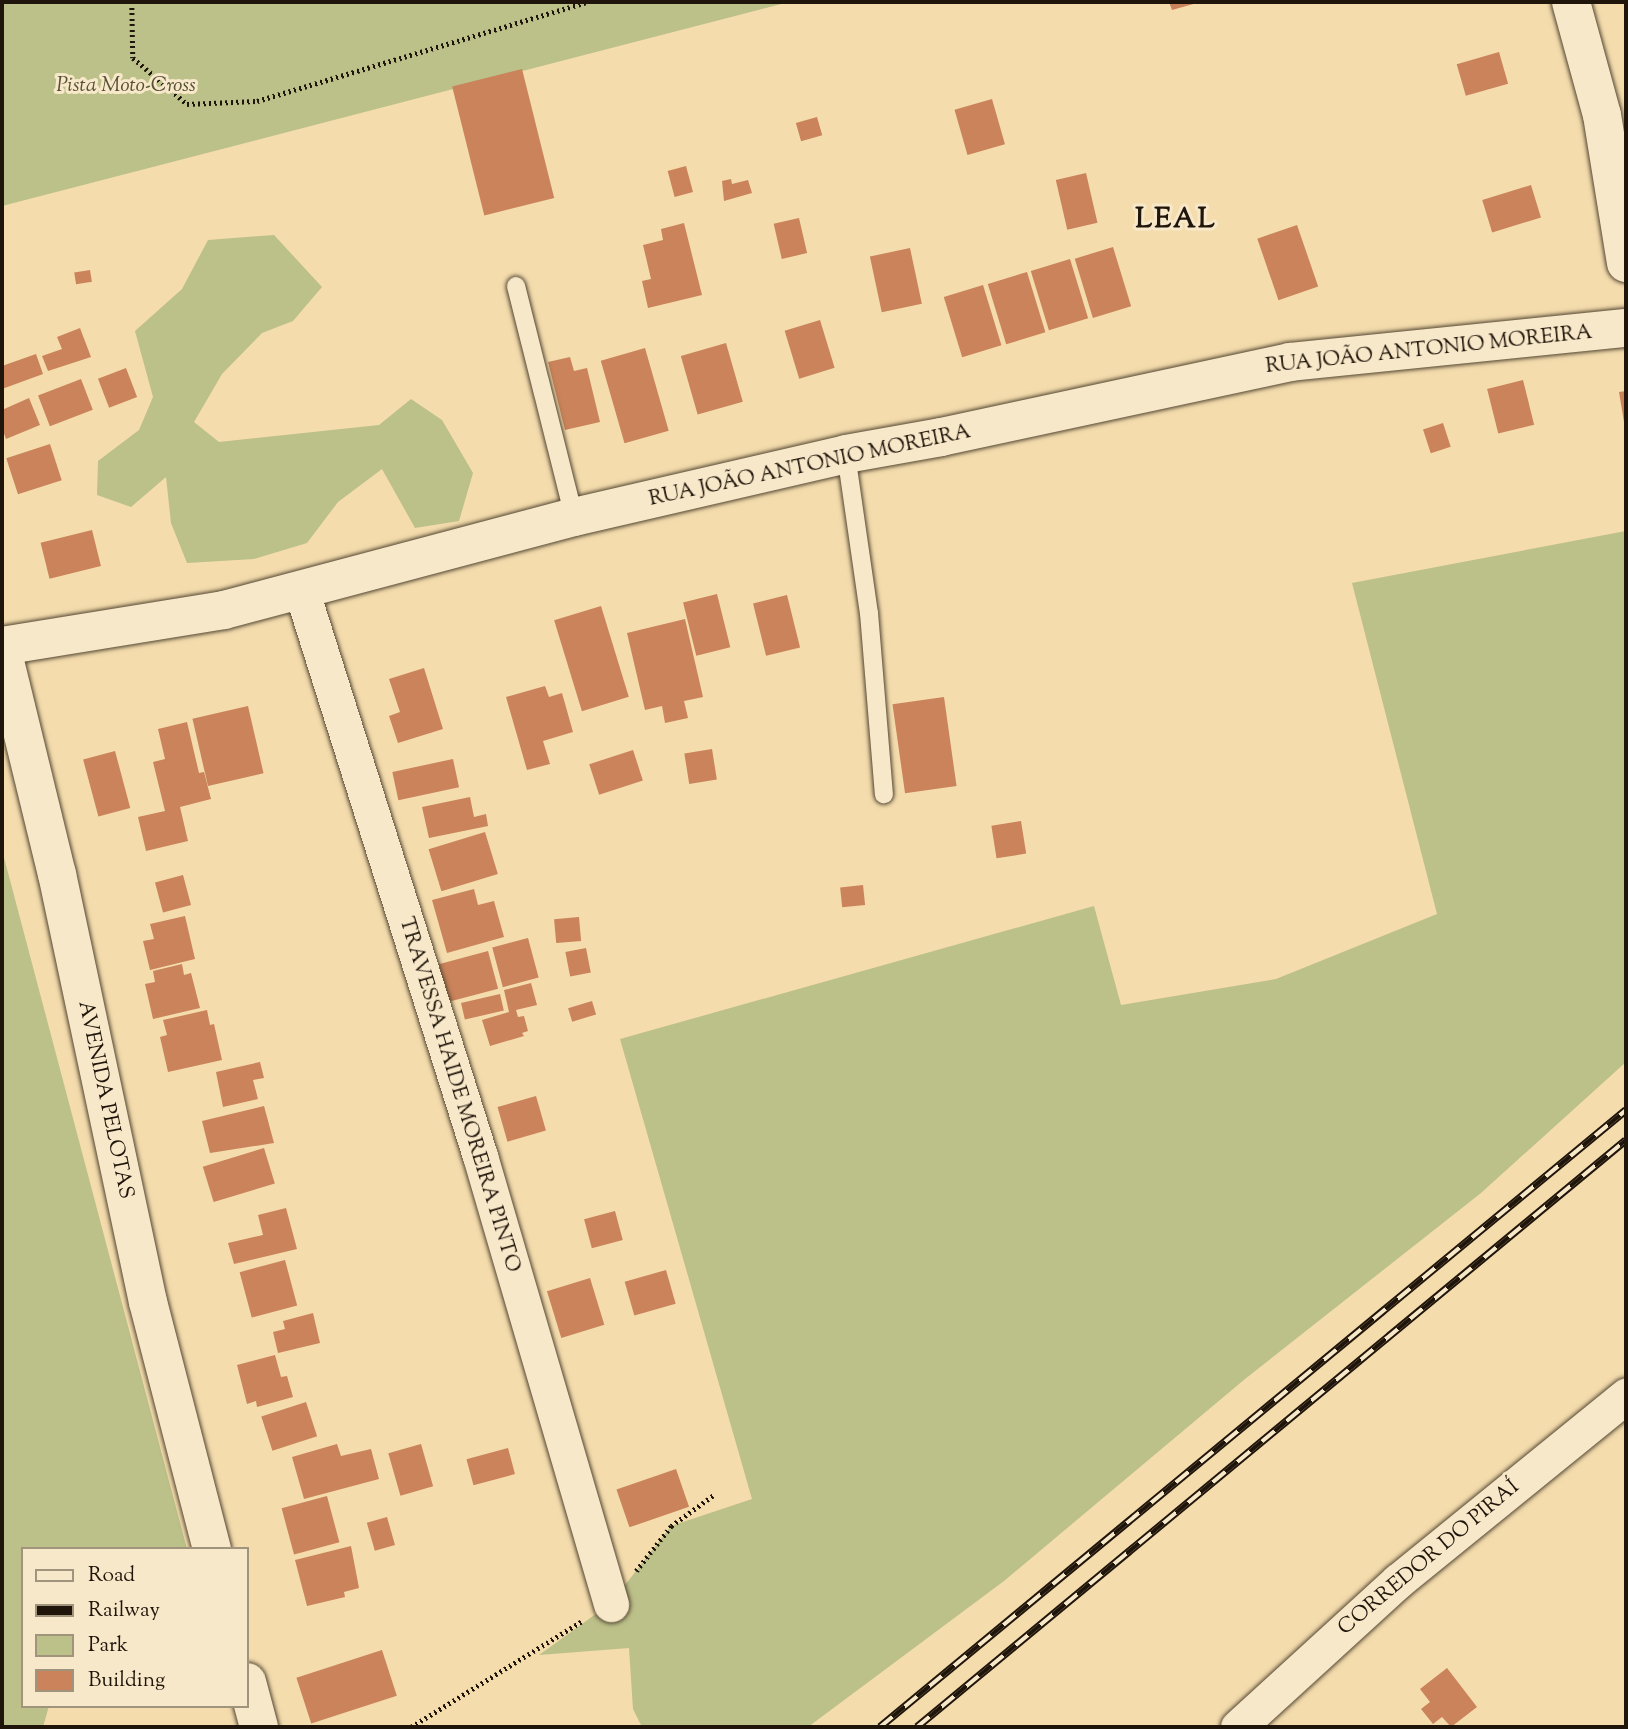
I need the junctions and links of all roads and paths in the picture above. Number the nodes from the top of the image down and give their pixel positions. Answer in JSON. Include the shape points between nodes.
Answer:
{"nodes":[{"id":1,"x":132,"y":2,"type":"edge"},
{"id":2,"x":587,"y":2,"type":"edge"},
{"id":3,"x":1572,"y":2,"type":"edge"},
{"id":4,"x":1626,"y":262,"type":"edge"},
{"id":5,"x":516,"y":286,"type":"dead end"},
{"id":6,"x":1626,"y":328,"type":"edge"},
{"id":7,"x":846,"y":454,"type":"junction"},
{"id":8,"x":574,"y":517,"type":"junction"},
{"id":9,"x":301,"y":589,"type":"junction"},
{"id":10,"x":2,"y":648,"type":"edge"},
{"id":11,"x":884,"y":794,"type":"dead end"},
{"id":12,"x":1626,"y":1396,"type":"edge"},
{"id":13,"x":715,"y":1494,"type":"dead end"},
{"id":14,"x":211,"y":1547,"type":"edge"},
{"id":15,"x":611,"y":1604,"type":"junction"},
{"id":16,"x":248,"y":1686,"type":"edge"},
{"id":17,"x":259,"y":1727,"type":"edge"},
{"id":18,"x":411,"y":1727,"type":"edge"},
{"id":19,"x":1238,"y":1727,"type":"edge"}],
"edges":[{"from":1,"to":2,"type":"path","via":[[133,58],[187,104],[257,101]]},
{"from":3,"to":4,"type":"main road","via":[[1602,115]]},
{"from":5,"to":8,"type":"lane"},
{"from":6,"to":7,"type":"main road","name":"RUA JOÃO ANTONIO MOREIRA","via":[[1290,362]]},
{"from":7,"to":8,"type":"main road","name":"RUA JOÃO ANTONIO MOREIRA"},
{"from":7,"to":11,"type":"lane","via":[[869,613]]},
{"from":8,"to":9,"type":"main road","name":"RUA JOÃO ANTONIO MOREIRA"},
{"from":9,"to":10,"type":"main road","name":"RUA JOÃO ANTONIO MOREIRA","via":[[224,610]]},
{"from":9,"to":15,"type":"street","name":"TRAVESSA HAIDE MOREIRA PINTO","via":[[476,1143]]},
{"from":10,"to":14,"type":"main road","name":"AVENIDA PELOTAS","via":[[57,874],[148,1302]]},
{"from":12,"to":19,"type":"street","name":"CORREDOR DO PIRAÍ","via":[[1398,1581]]},
{"from":13,"to":15,"type":"path","via":[[671,1526]]},
{"from":15,"to":18,"type":"path"},
{"from":16,"to":17,"type":"main road"}]}
